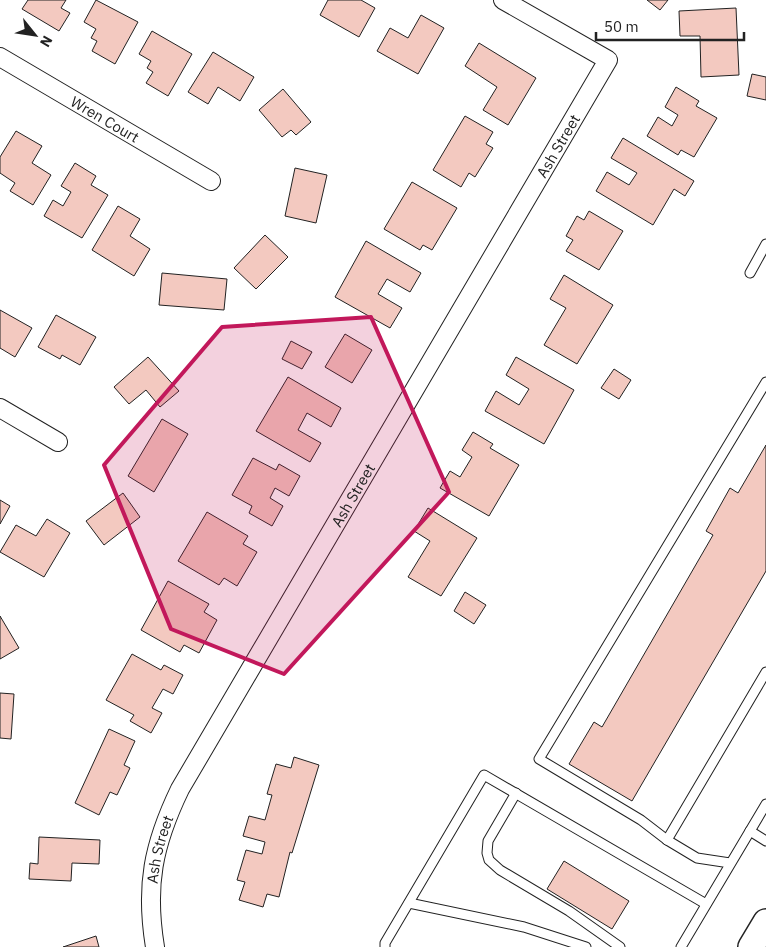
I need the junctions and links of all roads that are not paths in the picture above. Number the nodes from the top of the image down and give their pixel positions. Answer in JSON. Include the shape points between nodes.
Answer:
{"nodes":[{"id":1,"x":503,"y":0,"type":"edge"},
{"id":2,"x":0,"y":57,"type":"edge"},
{"id":3,"x":211,"y":181,"type":"dead end"},
{"id":4,"x":766,"y":244,"type":"edge"},
{"id":5,"x":750,"y":272,"type":"dead end"},
{"id":6,"x":766,"y":382,"type":"edge"},
{"id":7,"x":0,"y":408,"type":"edge"},
{"id":8,"x":58,"y":442,"type":"dead end"},
{"id":9,"x":766,"y":672,"type":"edge"},
{"id":10,"x":516,"y":793,"type":"junction"},
{"id":11,"x":766,"y":804,"type":"edge"},
{"id":12,"x":750,"y":831,"type":"junction"},
{"id":13,"x":667,"y":840,"type":"junction"},
{"id":14,"x":766,"y":841,"type":"edge"},
{"id":15,"x":730,"y":863,"type":"junction"},
{"id":16,"x":409,"y":902,"type":"junction"},
{"id":17,"x":706,"y":904,"type":"junction"},
{"id":18,"x":766,"y":922,"type":"edge"},
{"id":19,"x":155,"y":947,"type":"edge"},
{"id":20,"x":384,"y":947,"type":"edge"},
{"id":21,"x":586,"y":947,"type":"edge"},
{"id":22,"x":620,"y":947,"type":"edge"},
{"id":23,"x":681,"y":947,"type":"edge"},
{"id":24,"x":751,"y":947,"type":"edge"}],
"edges":[{"from":1,"to":19,"type":"street","name":"Ash Street","via":[[608,60],[180,789],[158,842],[152,870],[151,924]]},
{"from":2,"to":3,"type":"street","name":"Wren Court"},
{"from":4,"to":5,"type":"lane"},
{"from":6,"to":13,"type":"lane","via":[[539,759],[641,820]]},
{"from":7,"to":8,"type":"street"},
{"from":9,"to":13,"type":"lane"},
{"from":10,"to":16,"type":"lane","via":[[484,775]]},
{"from":10,"to":17,"type":"lane"},
{"from":10,"to":22,"type":"lane","via":[[488,841],[490,860],[500,870],[569,911]]},
{"from":11,"to":12,"type":"lane"},
{"from":12,"to":14,"type":"lane"},
{"from":12,"to":15,"type":"lane"},
{"from":13,"to":15,"type":"lane","via":[[697,858]]},
{"from":15,"to":17,"type":"lane"},
{"from":16,"to":20,"type":"lane"},
{"from":16,"to":21,"type":"lane","via":[[524,927]]},
{"from":17,"to":23,"type":"lane"},
{"from":18,"to":24,"type":"main road"}]}
